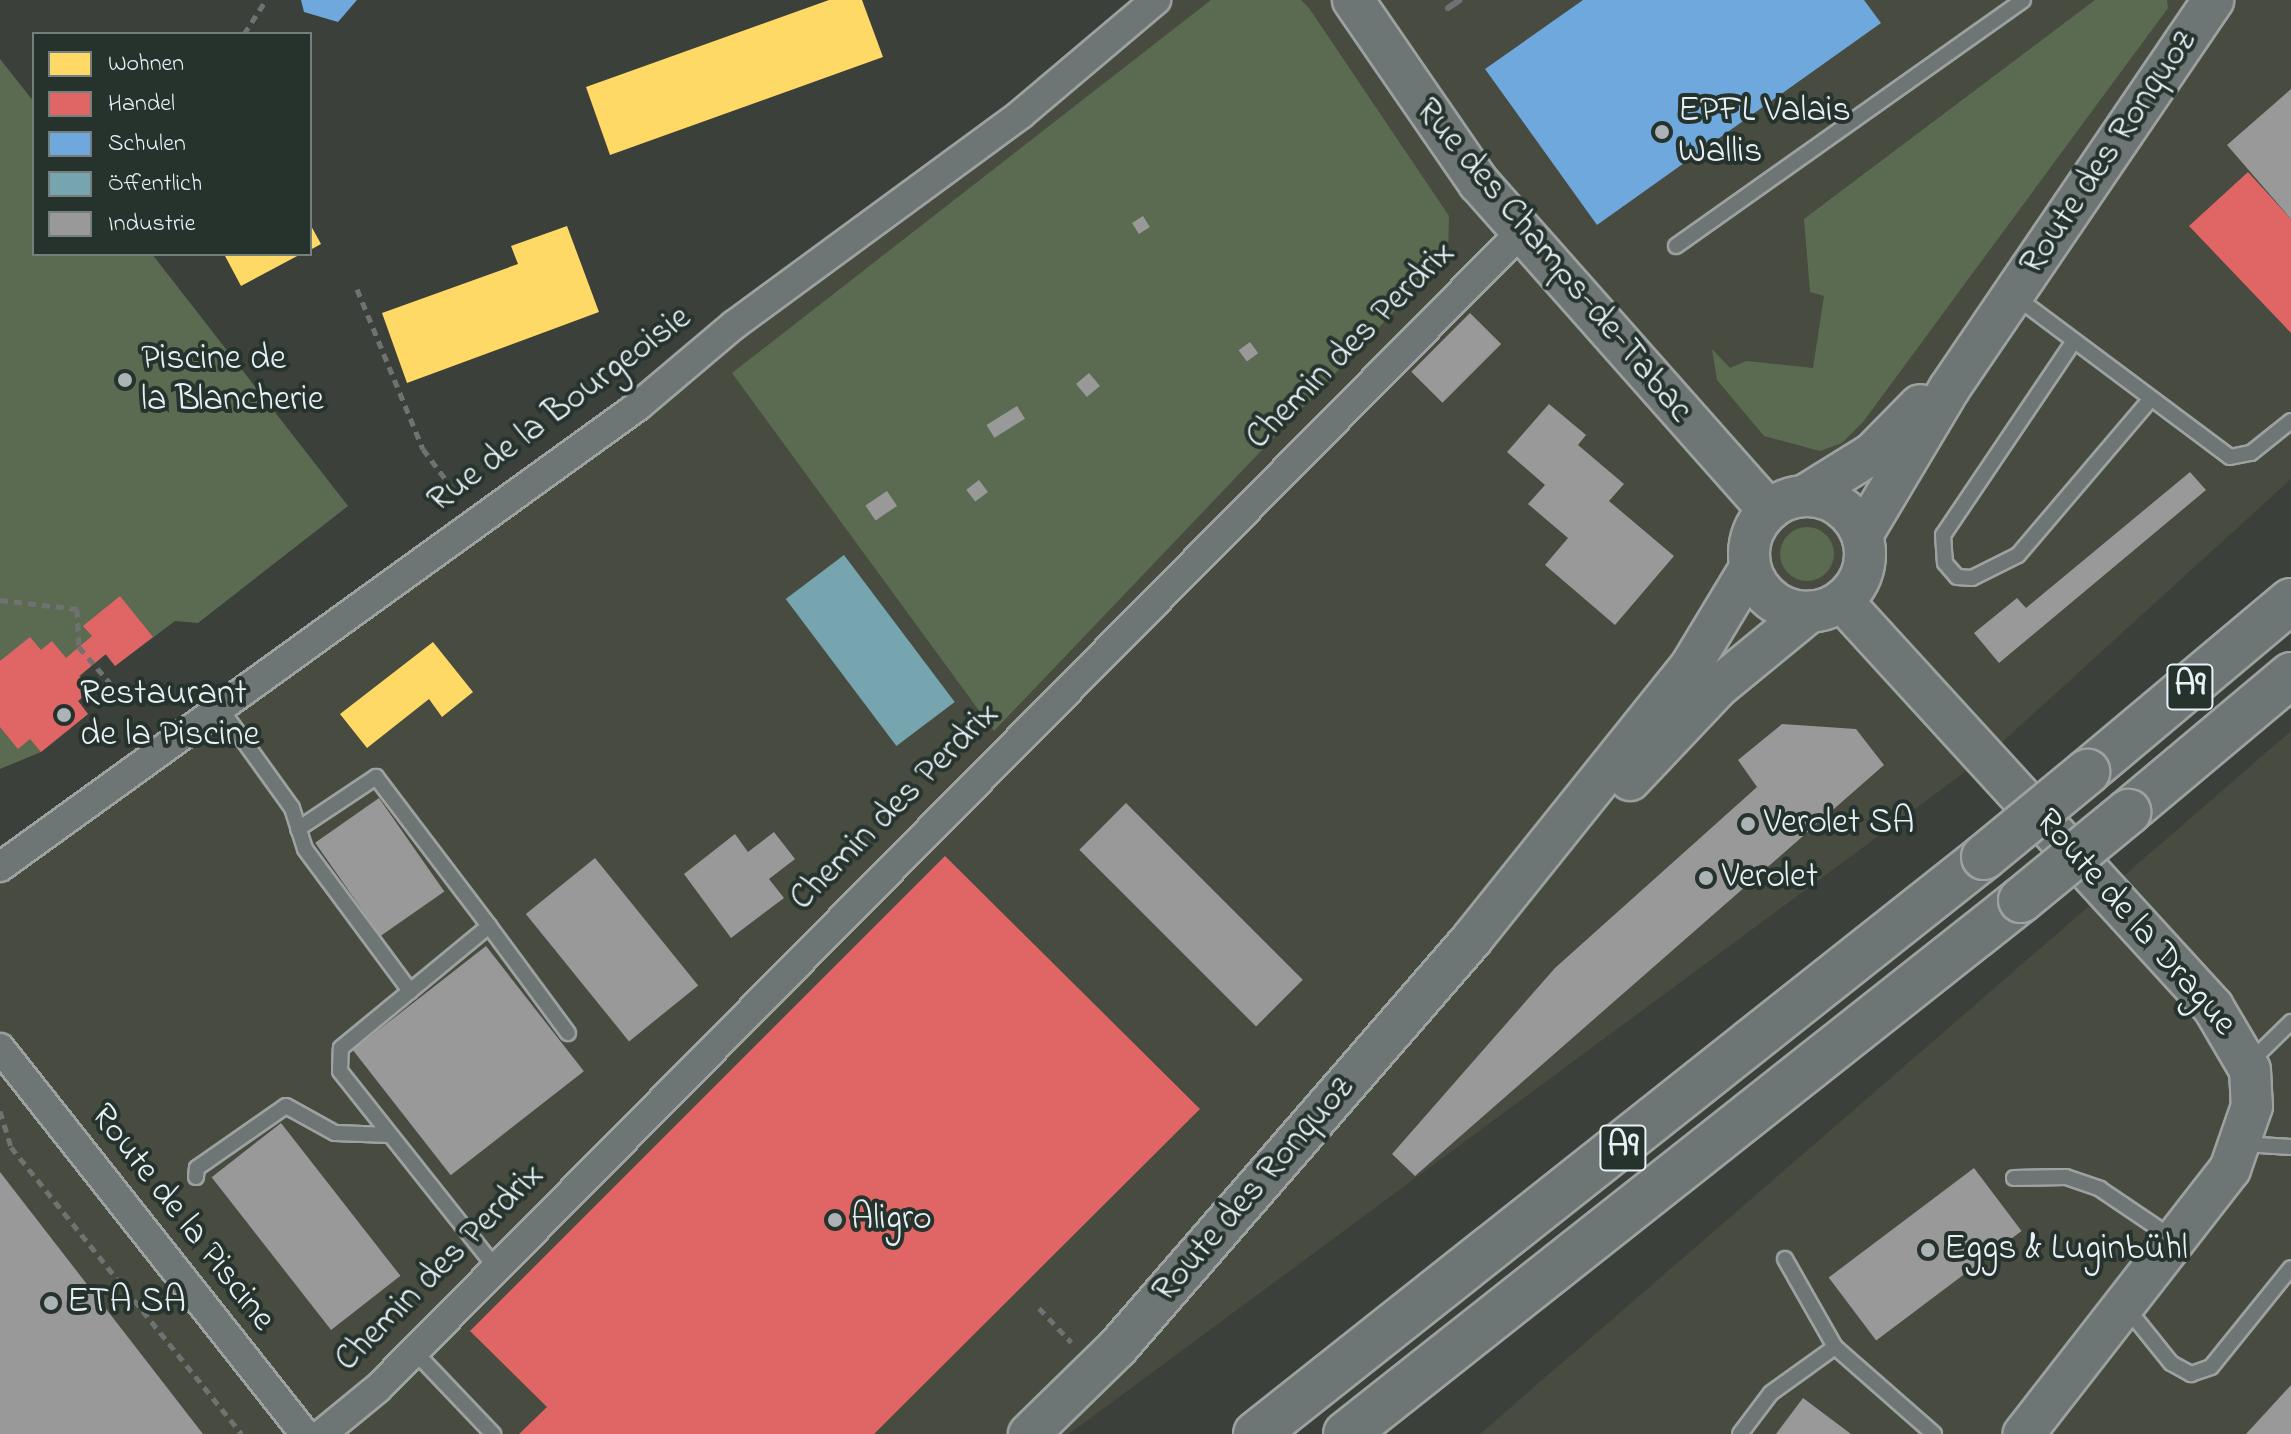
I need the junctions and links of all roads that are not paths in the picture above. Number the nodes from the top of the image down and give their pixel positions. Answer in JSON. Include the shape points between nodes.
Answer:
{"nodes":[{"id":1,"x":1156,"y":0,"type":"edge"},
{"id":2,"x":1353,"y":0,"type":"edge"},
{"id":3,"x":2023,"y":0,"type":"edge"},
{"id":4,"x":2213,"y":0,"type":"edge"},
{"id":5,"x":1521,"y":232,"type":"junction"},
{"id":6,"x":1676,"y":246,"type":"dead end"},
{"id":7,"x":2009,"y":300,"type":"junction"},
{"id":8,"x":2074,"y":341,"type":"junction"},
{"id":9,"x":2150,"y":400,"type":"junction"},
{"id":10,"x":2291,"y":421,"type":"edge"},
{"id":11,"x":1786,"y":503,"type":"junction"},
{"id":12,"x":1862,"y":535,"type":"junction"},
{"id":13,"x":1750,"y":568,"type":"junction"},
{"id":14,"x":2291,"y":601,"type":"edge"},
{"id":15,"x":1825,"y":606,"type":"junction"},
{"id":16,"x":2291,"y":675,"type":"edge"},
{"id":17,"x":218,"y":704,"type":"junction"},
{"id":18,"x":298,"y":829,"type":"junction"},
{"id":19,"x":0,"y":867,"type":"edge"},
{"id":20,"x":489,"y":926,"type":"junction"},
{"id":21,"x":1472,"y":939,"type":"junction"},
{"id":22,"x":410,"y":991,"type":"junction"},
{"id":23,"x":2291,"y":1022,"type":"edge"},
{"id":24,"x":568,"y":1033,"type":"dead end"},
{"id":25,"x":0,"y":1048,"type":"edge"},
{"id":26,"x":2248,"y":1063,"type":"junction"},
{"id":27,"x":390,"y":1135,"type":"junction"},
{"id":28,"x":2242,"y":1144,"type":"junction"},
{"id":29,"x":2291,"y":1147,"type":"edge"},
{"id":30,"x":196,"y":1177,"type":"dead end"},
{"id":31,"x":2014,"y":1178,"type":"dead end"},
{"id":32,"x":2177,"y":1242,"type":"junction"},
{"id":33,"x":1785,"y":1259,"type":"dead end"},
{"id":34,"x":496,"y":1268,"type":"junction"},
{"id":35,"x":2291,"y":1268,"type":"edge"},
{"id":36,"x":2126,"y":1307,"type":"junction"},
{"id":37,"x":1835,"y":1347,"type":"junction"},
{"id":38,"x":414,"y":1351,"type":"junction"},
{"id":39,"x":305,"y":1434,"type":"edge"},
{"id":40,"x":322,"y":1434,"type":"edge"},
{"id":41,"x":493,"y":1434,"type":"edge"},
{"id":42,"x":1029,"y":1434,"type":"edge"},
{"id":43,"x":1256,"y":1434,"type":"edge"},
{"id":44,"x":1346,"y":1434,"type":"edge"},
{"id":45,"x":1740,"y":1434,"type":"edge"},
{"id":46,"x":1934,"y":1434,"type":"edge"},
{"id":47,"x":2024,"y":1434,"type":"edge"}],
"edges":[{"from":1,"to":17,"type":"street","name":"Rue de la Bourgeoisie","via":[[1021,114],[734,325],[638,406]]},
{"from":2,"to":5,"type":"street","name":"Rue des Champs-de-Tabac","via":[[1439,132]]},
{"from":3,"to":6,"type":"lane"},
{"from":4,"to":7,"type":"street","name":"Route des Ronquoz"},
{"from":5,"to":11,"type":"street","name":"Rue des Champs-de-Tabac"},
{"from":5,"to":34,"type":"street","name":"Chemin des Perdrix"},
{"from":7,"to":8,"type":"lane"},
{"from":7,"to":11,"type":"street","name":"Route des Ronquoz","via":[[1900,428],[1842,476]]},
{"from":7,"to":12,"type":"street","name":"Route des Ronquoz"},
{"from":8,"to":9,"type":"lane"},
{"from":8,"to":9,"type":"lane","via":[[1943,535],[1945,563],[1957,577],[1972,578],[2018,555]]},
{"from":9,"to":10,"type":"lane","via":[[2230,457],[2251,453]]},
{"from":11,"to":12,"type":"street","via":[[1844,509]]},
{"from":11,"to":13,"type":"street","via":[[1751,536]]},
{"from":12,"to":15,"type":"street","via":[[1861,576]]},
{"from":13,"to":15,"type":"street","via":[[1771,601]]},
{"from":13,"to":21,"type":"street","name":"Route des Ronquoz","via":[[1692,664]]},
{"from":14,"to":43,"type":"highway","number":"A9","bridge":true,"via":[[1984,857]]},
{"from":15,"to":21,"type":"street","name":"Route des Ronquoz","via":[[1719,686]]},
{"from":15,"to":26,"type":"street","name":"Route de la Drague","via":[[2213,1007]]},
{"from":16,"to":44,"type":"highway","number":"A9","bridge":true,"via":[[2021,900]]},
{"from":17,"to":18,"type":"lane","via":[[292,808]]},
{"from":17,"to":19,"type":"street","name":"Rue de la Bourgeoisie"},
{"from":18,"to":20,"type":"lane","via":[[376,777]]},
{"from":18,"to":22,"type":"lane","via":[[305,849]]},
{"from":20,"to":22,"type":"lane"},
{"from":20,"to":24,"type":"lane"},
{"from":21,"to":42,"type":"street","name":"Route des Ronquoz","via":[[1118,1347]]},
{"from":22,"to":27,"type":"lane","via":[[341,1048],[338,1059]]},
{"from":23,"to":26,"type":"lane"},
{"from":25,"to":39,"type":"street","name":"Route de la Piscine"},
{"from":26,"to":28,"type":"street","name":"Route de la Drague","via":[[2252,1106]]},
{"from":27,"to":30,"type":"lane","via":[[335,1133],[286,1106],[197,1168]]},
{"from":27,"to":34,"type":"lane"},
{"from":28,"to":29,"type":"lane"},
{"from":28,"to":32,"type":"street","name":"Route de la Drague"},
{"from":31,"to":32,"type":"lane","via":[[2066,1177],[2100,1189]]},
{"from":32,"to":36,"type":"street","name":"Route de la Drague"},
{"from":33,"to":37,"type":"lane"},
{"from":34,"to":38,"type":"street","name":"Chemin des Perdrix"},
{"from":35,"to":36,"type":"lane","via":[[2211,1367],[2191,1374],[2171,1363]]},
{"from":36,"to":47,"type":"street","name":"Route de la Drague"},
{"from":37,"to":45,"type":"lane","via":[[1771,1393]]},
{"from":37,"to":46,"type":"lane"},
{"from":38,"to":40,"type":"street","name":"Chemin des Perdrix"},
{"from":38,"to":41,"type":"lane"}]}
